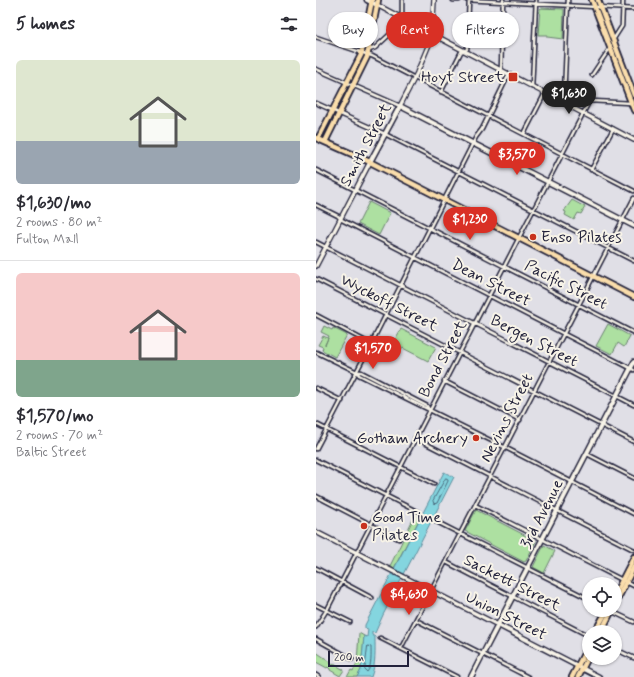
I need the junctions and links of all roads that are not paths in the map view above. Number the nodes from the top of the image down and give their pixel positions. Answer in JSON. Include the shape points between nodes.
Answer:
{"nodes":[{"id":1,"x":402,"y":0,"type":"edge"},
{"id":2,"x":434,"y":0,"type":"edge"},
{"id":3,"x":453,"y":0,"type":"edge"},
{"id":4,"x":459,"y":0,"type":"edge"},
{"id":5,"x":468,"y":0,"type":"edge"},
{"id":6,"x":536,"y":0,"type":"edge"},
{"id":7,"x":568,"y":0,"type":"edge"},
{"id":8,"x":592,"y":0,"type":"edge"},
{"id":9,"x":598,"y":0,"type":"edge"},
{"id":10,"x":623,"y":0,"type":"edge"},
{"id":11,"x":370,"y":1,"type":"edge"},
{"id":12,"x":503,"y":1,"type":"edge"},
{"id":13,"x":378,"y":3,"type":"edge"},
{"id":14,"x":536,"y":4,"type":"junction"},
{"id":15,"x":568,"y":6,"type":"junction"},
{"id":16,"x":594,"y":7,"type":"junction"},
{"id":17,"x":601,"y":7,"type":"junction"},
{"id":18,"x":623,"y":8,"type":"junction"},
{"id":19,"x":634,"y":9,"type":"edge"},
{"id":20,"x":393,"y":12,"type":"edge"},
{"id":21,"x":403,"y":12,"type":"edge"},
{"id":22,"x":434,"y":12,"type":"edge"},
{"id":23,"x":316,"y":37,"type":"edge"},
{"id":24,"x":386,"y":38,"type":"edge"},
{"id":25,"x":444,"y":40,"type":"edge"},
{"id":26,"x":613,"y":40,"type":"junction"},
{"id":27,"x":610,"y":47,"type":"junction"},
{"id":28,"x":427,"y":48,"type":"edge"},
{"id":29,"x":464,"y":51,"type":"junction"},
{"id":30,"x":362,"y":53,"type":"junction"},
{"id":31,"x":368,"y":53,"type":"junction"},
{"id":32,"x":316,"y":69,"type":"edge"},
{"id":33,"x":501,"y":70,"type":"junction"},
{"id":34,"x":509,"y":74,"type":"junction"},
{"id":35,"x":592,"y":75,"type":"dead end"},
{"id":36,"x":414,"y":79,"type":"junction"},
{"id":37,"x":347,"y":82,"type":"junction"},
{"id":38,"x":353,"y":85,"type":"junction"},
{"id":39,"x":532,"y":87,"type":"junction"},
{"id":40,"x":441,"y":92,"type":"junction"},
{"id":41,"x":545,"y":93,"type":"junction"},
{"id":42,"x":634,"y":95,"type":"edge"},
{"id":43,"x":562,"y":102,"type":"junction"},
{"id":44,"x":316,"y":103,"type":"edge"},
{"id":45,"x":633,"y":103,"type":"edge"},
{"id":46,"x":400,"y":106,"type":"junction"},
{"id":47,"x":634,"y":110,"type":"edge"},
{"id":48,"x":333,"y":111,"type":"junction"},
{"id":49,"x":339,"y":113,"type":"junction"},
{"id":50,"x":583,"y":113,"type":"junction"},
{"id":51,"x":488,"y":116,"type":"junction"},
{"id":52,"x":612,"y":129,"type":"junction"},
{"id":53,"x":385,"y":134,"type":"junction"},
{"id":54,"x":524,"y":134,"type":"junction"},
{"id":55,"x":317,"y":139,"type":"edge"},
{"id":56,"x":634,"y":140,"type":"edge"},
{"id":57,"x":325,"y":142,"type":"junction"},
{"id":58,"x":473,"y":144,"type":"junction"},
{"id":59,"x":562,"y":155,"type":"junction"},
{"id":60,"x":370,"y":162,"type":"junction"},
{"id":61,"x":316,"y":170,"type":"edge"},
{"id":62,"x":591,"y":170,"type":"junction"},
{"id":63,"x":459,"y":172,"type":"junction"},
{"id":64,"x":548,"y":182,"type":"junction"},
{"id":65,"x":355,"y":190,"type":"junction"},
{"id":66,"x":634,"y":191,"type":"edge"},
{"id":67,"x":634,"y":198,"type":"edge"},
{"id":68,"x":444,"y":200,"type":"junction"},
{"id":69,"x":316,"y":205,"type":"edge"},
{"id":70,"x":534,"y":210,"type":"junction"},
{"id":71,"x":340,"y":218,"type":"junction"},
{"id":72,"x":622,"y":220,"type":"junction"},
{"id":73,"x":634,"y":226,"type":"edge"},
{"id":74,"x":430,"y":229,"type":"junction"},
{"id":75,"x":519,"y":238,"type":"junction"},
{"id":76,"x":316,"y":242,"type":"edge"},
{"id":77,"x":326,"y":248,"type":"junction"},
{"id":78,"x":608,"y":248,"type":"junction"},
{"id":79,"x":415,"y":257,"type":"junction"},
{"id":80,"x":634,"y":261,"type":"edge"},
{"id":81,"x":316,"y":266,"type":"edge"},
{"id":82,"x":504,"y":267,"type":"junction"},
{"id":83,"x":593,"y":276,"type":"junction"},
{"id":84,"x":316,"y":279,"type":"edge"},
{"id":85,"x":400,"y":286,"type":"junction"},
{"id":86,"x":489,"y":296,"type":"junction"},
{"id":87,"x":634,"y":297,"type":"edge"},
{"id":88,"x":578,"y":305,"type":"junction"},
{"id":89,"x":386,"y":315,"type":"junction"},
{"id":90,"x":316,"y":316,"type":"edge"},
{"id":91,"x":475,"y":324,"type":"junction"},
{"id":92,"x":634,"y":333,"type":"edge"},
{"id":93,"x":564,"y":334,"type":"junction"},
{"id":94,"x":371,"y":344,"type":"junction"},
{"id":95,"x":316,"y":352,"type":"edge"},
{"id":96,"x":459,"y":353,"type":"junction"},
{"id":97,"x":549,"y":362,"type":"junction"},
{"id":98,"x":634,"y":362,"type":"edge"},
{"id":99,"x":632,"y":369,"type":"edge"},
{"id":100,"x":356,"y":372,"type":"junction"},
{"id":101,"x":444,"y":381,"type":"junction"},
{"id":102,"x":316,"y":388,"type":"edge"},
{"id":103,"x":534,"y":391,"type":"junction"},
{"id":104,"x":616,"y":396,"type":"junction"},
{"id":105,"x":342,"y":401,"type":"junction"},
{"id":106,"x":634,"y":405,"type":"edge"},
{"id":107,"x":430,"y":410,"type":"junction"},
{"id":108,"x":520,"y":420,"type":"junction"},
{"id":109,"x":316,"y":424,"type":"edge"},
{"id":110,"x":601,"y":425,"type":"junction"},
{"id":111,"x":327,"y":429,"type":"junction"},
{"id":112,"x":415,"y":438,"type":"junction"},
{"id":113,"x":634,"y":442,"type":"edge"},
{"id":114,"x":505,"y":448,"type":"junction"},
{"id":115,"x":316,"y":449,"type":"edge"},
{"id":116,"x":586,"y":454,"type":"junction"},
{"id":117,"x":316,"y":460,"type":"edge"},
{"id":118,"x":400,"y":467,"type":"junction"},
{"id":119,"x":490,"y":477,"type":"junction"},
{"id":120,"x":634,"y":478,"type":"edge"},
{"id":121,"x":572,"y":482,"type":"junction"},
{"id":122,"x":434,"y":484,"type":"dead end"},
{"id":123,"x":316,"y":496,"type":"edge"},
{"id":124,"x":386,"y":496,"type":"junction"},
{"id":125,"x":475,"y":505,"type":"junction"},
{"id":126,"x":557,"y":511,"type":"junction"},
{"id":127,"x":418,"y":512,"type":"dead end"},
{"id":128,"x":634,"y":514,"type":"edge"},
{"id":129,"x":437,"y":522,"type":"dead end"},
{"id":130,"x":371,"y":524,"type":"junction"},
{"id":131,"x":316,"y":532,"type":"edge"},
{"id":132,"x":460,"y":534,"type":"junction"},
{"id":133,"x":399,"y":539,"type":"dead end"},
{"id":134,"x":542,"y":540,"type":"junction"},
{"id":135,"x":634,"y":550,"type":"edge"},
{"id":136,"x":356,"y":553,"type":"junction"},
{"id":137,"x":634,"y":558,"type":"edge"},
{"id":138,"x":446,"y":562,"type":"junction"},
{"id":139,"x":634,"y":567,"type":"edge"},
{"id":140,"x":316,"y":568,"type":"edge"},
{"id":141,"x":528,"y":568,"type":"junction"},
{"id":142,"x":624,"y":581,"type":"junction"},
{"id":143,"x":342,"y":582,"type":"junction"},
{"id":144,"x":622,"y":584,"type":"edge"},
{"id":145,"x":622,"y":586,"type":"edge"},
{"id":146,"x":634,"y":586,"type":"edge"},
{"id":147,"x":431,"y":591,"type":"junction"},
{"id":148,"x":582,"y":595,"type":"edge"},
{"id":149,"x":513,"y":597,"type":"junction"},
{"id":150,"x":372,"y":598,"type":"dead end"},
{"id":151,"x":316,"y":605,"type":"edge"},
{"id":152,"x":327,"y":610,"type":"junction"},
{"id":153,"x":622,"y":616,"type":"edge"},
{"id":154,"x":416,"y":620,"type":"junction"},
{"id":155,"x":350,"y":622,"type":"dead end"},
{"id":156,"x":634,"y":622,"type":"edge"},
{"id":157,"x":498,"y":625,"type":"junction"},
{"id":158,"x":316,"y":628,"type":"edge"},
{"id":159,"x":582,"y":632,"type":"edge"},
{"id":160,"x":380,"y":638,"type":"dead end"},
{"id":161,"x":316,"y":639,"type":"edge"},
{"id":162,"x":401,"y":648,"type":"junction"},
{"id":163,"x":622,"y":652,"type":"edge"},
{"id":164,"x":483,"y":654,"type":"junction"},
{"id":165,"x":634,"y":658,"type":"edge"},
{"id":166,"x":352,"y":659,"type":"dead end"},
{"id":167,"x":582,"y":662,"type":"edge"},
{"id":168,"x":582,"y":665,"type":"edge"},
{"id":169,"x":580,"y":667,"type":"junction"},
{"id":170,"x":316,"y":675,"type":"edge"},
{"id":171,"x":319,"y":677,"type":"edge"},
{"id":172,"x":457,"y":677,"type":"edge"},
{"id":173,"x":471,"y":677,"type":"edge"},
{"id":174,"x":528,"y":677,"type":"edge"},
{"id":175,"x":572,"y":677,"type":"edge"},
{"id":176,"x":578,"y":677,"type":"edge"},
{"id":177,"x":600,"y":677,"type":"edge"}],
"edges":[{"from":1,"to":21,"type":"street"},
{"from":2,"to":22,"type":"street"},
{"from":3,"to":4,"type":"street"},
{"from":5,"to":12,"type":"street"},
{"from":5,"to":29,"type":"street","via":[[467,48]]},
{"from":6,"to":14,"type":"street"},
{"from":7,"to":15,"type":"street"},
{"from":8,"to":16,"type":"main road"},
{"from":9,"to":17,"type":"main road"},
{"from":10,"to":18,"type":"street"},
{"from":11,"to":13,"type":"main road"},
{"from":11,"to":30,"type":"main road"},
{"from":12,"to":14,"type":"street"},
{"from":12,"to":33,"type":"street"},
{"from":13,"to":20,"type":"street"},
{"from":13,"to":31,"type":"main road"},
{"from":14,"to":15,"type":"street"},
{"from":14,"to":39,"type":"street"},
{"from":15,"to":16,"type":"street"},
{"from":15,"to":43,"type":"street"},
{"from":16,"to":17,"type":"street"},
{"from":16,"to":27,"type":"main road"},
{"from":17,"to":18,"type":"street"},
{"from":17,"to":26,"type":"main road"},
{"from":18,"to":19,"type":"street"},
{"from":18,"to":26,"type":"street","via":[[622,26]]},
{"from":23,"to":30,"type":"street"},
{"from":24,"to":31,"type":"street"},
{"from":25,"to":29,"type":"street"},
{"from":26,"to":42,"type":"main road"},
{"from":27,"to":35,"type":"street"},
{"from":27,"to":45,"type":"main road"},
{"from":28,"to":36,"type":"street","name":"Smith Street"},
{"from":29,"to":33,"type":"street"},
{"from":29,"to":40,"type":"street","via":[[461,52]]},
{"from":30,"to":31,"type":"street"},
{"from":30,"to":37,"type":"main road"},
{"from":31,"to":36,"type":"street"},
{"from":31,"to":38,"type":"main road"},
{"from":32,"to":37,"type":"street"},
{"from":33,"to":34,"type":"street"},
{"from":34,"to":39,"type":"street"},
{"from":34,"to":51,"type":"street"},
{"from":36,"to":40,"type":"street"},
{"from":36,"to":46,"type":"street","name":"Smith Street"},
{"from":37,"to":38,"type":"street"},
{"from":37,"to":48,"type":"main road"},
{"from":38,"to":46,"type":"street"},
{"from":38,"to":49,"type":"main road"},
{"from":39,"to":41,"type":"street"},
{"from":40,"to":51,"type":"street"},
{"from":41,"to":43,"type":"street"},
{"from":41,"to":54,"type":"street"},
{"from":43,"to":50,"type":"street"},
{"from":44,"to":48,"type":"street"},
{"from":45,"to":47,"type":"main road"},
{"from":45,"to":50,"type":"street","name":"Bond Street","via":[[590,101]]},
{"from":46,"to":53,"type":"main road","name":"Smith Street"},
{"from":46,"to":58,"type":"main road"},
{"from":48,"to":49,"type":"street"},
{"from":48,"to":55,"type":"main road"},
{"from":49,"to":53,"type":"street"},
{"from":49,"to":57,"type":"main road"},
{"from":50,"to":52,"type":"street"},
{"from":50,"to":59,"type":"street","name":"Bond Street"},
{"from":51,"to":54,"type":"street"},
{"from":51,"to":58,"type":"street"},
{"from":52,"to":56,"type":"street"},
{"from":52,"to":62,"type":"street"},
{"from":53,"to":60,"type":"main road","name":"Smith Street"},
{"from":53,"to":63,"type":"street"},
{"from":54,"to":59,"type":"street"},
{"from":55,"to":57,"type":"main road"},
{"from":57,"to":60,"type":"main road"},
{"from":58,"to":63,"type":"street"},
{"from":58,"to":64,"type":"main road"},
{"from":59,"to":62,"type":"street"},
{"from":59,"to":64,"type":"street","name":"Bond Street"},
{"from":60,"to":65,"type":"street","name":"Smith Street"},
{"from":60,"to":68,"type":"main road"},
{"from":61,"to":65,"type":"street","name":"Pacific Street"},
{"from":62,"to":66,"type":"street"},
{"from":63,"to":68,"type":"street"},
{"from":63,"to":70,"type":"street"},
{"from":64,"to":70,"type":"street","name":"Bond Street"},
{"from":64,"to":72,"type":"main road"},
{"from":65,"to":71,"type":"street","name":"Smith Street"},
{"from":65,"to":74,"type":"street","name":"Pacific Street"},
{"from":67,"to":72,"type":"street","name":"Nevins Street"},
{"from":68,"to":74,"type":"street"},
{"from":68,"to":75,"type":"main road"},
{"from":69,"to":71,"type":"street","name":"Dean Street"},
{"from":70,"to":75,"type":"street","name":"Bond Street"},
{"from":70,"to":78,"type":"street"},
{"from":71,"to":77,"type":"street","name":"Smith Street"},
{"from":71,"to":79,"type":"street","name":"Dean Street"},
{"from":72,"to":73,"type":"main road"},
{"from":72,"to":78,"type":"street","name":"Nevins Street"},
{"from":74,"to":79,"type":"street"},
{"from":74,"to":82,"type":"street","name":"Pacific Street"},
{"from":75,"to":82,"type":"street","name":"Bond Street"},
{"from":75,"to":83,"type":"main road"},
{"from":76,"to":77,"type":"street","name":"Bergen Street"},
{"from":77,"to":81,"type":"street","name":"Smith Street"},
{"from":77,"to":85,"type":"street","name":"Bergen Street"},
{"from":78,"to":80,"type":"street"},
{"from":78,"to":83,"type":"street","name":"Nevins Street"},
{"from":79,"to":85,"type":"street"},
{"from":79,"to":86,"type":"street","name":"Dean Street"},
{"from":82,"to":86,"type":"street","name":"Bond Street"},
{"from":82,"to":88,"type":"street","name":"Pacific Street"},
{"from":83,"to":87,"type":"main road"},
{"from":83,"to":88,"type":"street","name":"Nevins Street"},
{"from":84,"to":89,"type":"street","name":"Wyckoff Street"},
{"from":85,"to":89,"type":"street"},
{"from":85,"to":91,"type":"street","name":"Bergen Street"},
{"from":86,"to":91,"type":"street","name":"Bond Street"},
{"from":86,"to":93,"type":"street","name":"Dean Street"},
{"from":88,"to":92,"type":"street","name":"Pacific Street"},
{"from":88,"to":93,"type":"street","name":"Nevins Street"},
{"from":89,"to":94,"type":"street"},
{"from":89,"to":96,"type":"street","name":"Wyckoff Street"},
{"from":90,"to":94,"type":"street"},
{"from":91,"to":96,"type":"street","name":"Bond Street"},
{"from":91,"to":97,"type":"street","name":"Bergen Street"},
{"from":93,"to":97,"type":"street","name":"Nevins Street"},
{"from":93,"to":99,"type":"street","name":"Dean Street"},
{"from":94,"to":100,"type":"street"},
{"from":95,"to":100,"type":"street"},
{"from":96,"to":101,"type":"street","name":"Bond Street"},
{"from":96,"to":103,"type":"street","name":"Wyckoff Street"},
{"from":97,"to":103,"type":"street","name":"Nevins Street"},
{"from":97,"to":104,"type":"street","name":"Bergen Street"},
{"from":98,"to":99,"type":"main road","name":"3rd Avenue"},
{"from":99,"to":104,"type":"main road","name":"3rd Avenue"},
{"from":100,"to":105,"type":"street"},
{"from":100,"to":107,"type":"street"},
{"from":101,"to":107,"type":"street","name":"Bond Street"},
{"from":101,"to":108,"type":"street"},
{"from":102,"to":105,"type":"street"},
{"from":103,"to":108,"type":"street","name":"Nevins Street"},
{"from":103,"to":110,"type":"street","name":"Wyckoff Street"},
{"from":104,"to":106,"type":"street","name":"Bergen Street"},
{"from":104,"to":110,"type":"main road","name":"3rd Avenue"},
{"from":105,"to":111,"type":"street"},
{"from":107,"to":112,"type":"street","name":"Bond Street"},
{"from":107,"to":114,"type":"street"},
{"from":108,"to":114,"type":"street","name":"Nevins Street"},
{"from":109,"to":111,"type":"street"},
{"from":110,"to":113,"type":"street","name":"Wyckoff Street"},
{"from":110,"to":116,"type":"main road","name":"3rd Avenue"},
{"from":111,"to":115,"type":"street"},
{"from":111,"to":118,"type":"street"},
{"from":112,"to":118,"type":"street","name":"Bond Street"},
{"from":112,"to":119,"type":"street"},
{"from":114,"to":119,"type":"street","name":"Nevins Street"},
{"from":114,"to":121,"type":"street"},
{"from":116,"to":120,"type":"street"},
{"from":116,"to":121,"type":"main road","name":"3rd Avenue"},
{"from":117,"to":124,"type":"street"},
{"from":118,"to":122,"type":"street"},
{"from":118,"to":124,"type":"street","name":"Bond Street"},
{"from":119,"to":125,"type":"street","name":"Nevins Street"},
{"from":119,"to":126,"type":"street"},
{"from":121,"to":126,"type":"main road","name":"3rd Avenue"},
{"from":121,"to":128,"type":"street"},
{"from":123,"to":130,"type":"street"},
{"from":124,"to":127,"type":"street"},
{"from":124,"to":130,"type":"street","name":"Bond Street"},
{"from":125,"to":132,"type":"street","name":"Nevins Street"},
{"from":125,"to":134,"type":"street"},
{"from":126,"to":134,"type":"main road","name":"3rd Avenue"},
{"from":126,"to":135,"type":"street"},
{"from":129,"to":132,"type":"street"},
{"from":130,"to":133,"type":"street"},
{"from":130,"to":136,"type":"street","name":"Bond Street"},
{"from":131,"to":136,"type":"street","name":"Union Street"},
{"from":132,"to":138,"type":"street","name":"Nevins Street"},
{"from":132,"to":141,"type":"street"},
{"from":134,"to":141,"type":"main road","name":"3rd Avenue"},
{"from":134,"to":142,"type":"street"},
{"from":136,"to":143,"type":"street","name":"Bond Street"},
{"from":136,"to":147,"type":"street","name":"Union Street"},
{"from":137,"to":142,"type":"main road"},
{"from":138,"to":147,"type":"street","name":"Nevins Street"},
{"from":138,"to":149,"type":"street","name":"Sackett Street"},
{"from":139,"to":142,"type":"main road"},
{"from":140,"to":143,"type":"street"},
{"from":141,"to":148,"type":"street"},
{"from":141,"to":149,"type":"main road","name":"3rd Avenue"},
{"from":142,"to":144,"type":"main road"},
{"from":142,"to":145,"type":"main road"},
{"from":142,"to":146,"type":"street"},
{"from":143,"to":150,"type":"street"},
{"from":143,"to":152,"type":"street","name":"Bond Street"},
{"from":147,"to":154,"type":"street","name":"Nevins Street"},
{"from":147,"to":157,"type":"street","name":"Union Street"},
{"from":149,"to":157,"type":"main road","name":"3rd Avenue"},
{"from":149,"to":159,"type":"street","name":"Sackett Street"},
{"from":151,"to":152,"type":"street"},
{"from":152,"to":155,"type":"street"},
{"from":152,"to":158,"type":"street","name":"Bond Street"},
{"from":153,"to":156,"type":"street"},
{"from":154,"to":162,"type":"street","name":"Nevins Street"},
{"from":154,"to":164,"type":"street"},
{"from":157,"to":164,"type":"main road","name":"3rd Avenue"},
{"from":157,"to":169,"type":"main road","name":"Union Street"},
{"from":160,"to":162,"type":"street"},
{"from":161,"to":166,"type":"street"},
{"from":162,"to":172,"type":"street"},
{"from":163,"to":165,"type":"street"},
{"from":164,"to":173,"type":"main road","name":"3rd Avenue"},
{"from":164,"to":174,"type":"street"},
{"from":167,"to":169,"type":"main road"},
{"from":168,"to":169,"type":"main road"},
{"from":169,"to":175,"type":"main road"},
{"from":169,"to":176,"type":"main road"},
{"from":169,"to":177,"type":"main road","name":"Union Street"},
{"from":170,"to":171,"type":"street"}]}
